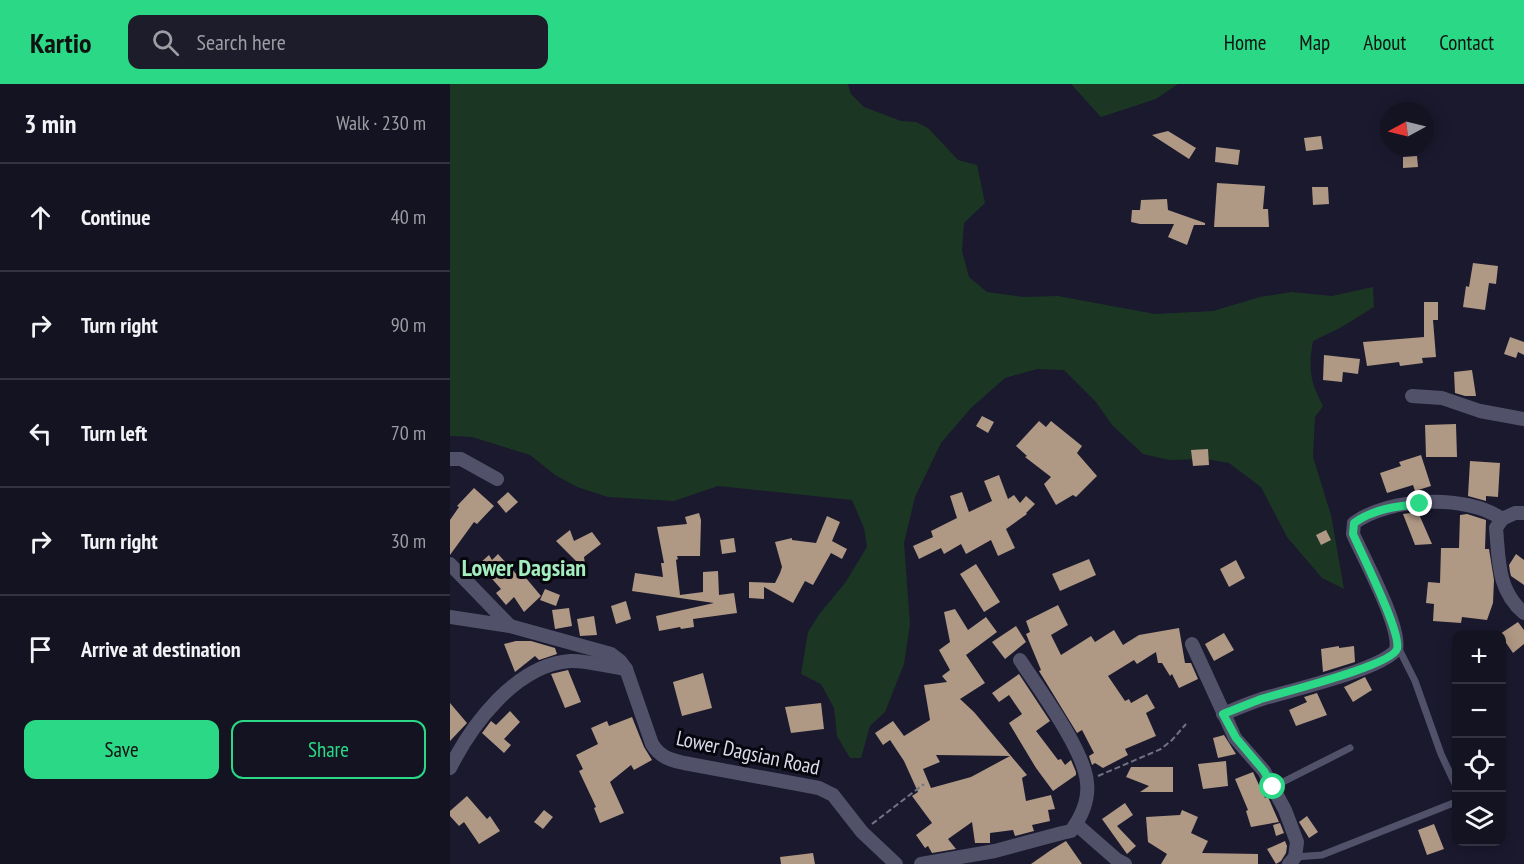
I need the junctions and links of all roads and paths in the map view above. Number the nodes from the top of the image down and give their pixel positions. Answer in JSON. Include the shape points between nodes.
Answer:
{"nodes":[{"id":1,"x":1412,"y":396,"type":"dead end"},
{"id":2,"x":1524,"y":419,"type":"edge"},
{"id":3,"x":450,"y":459,"type":"edge"},
{"id":4,"x":497,"y":479,"type":"dead end"},
{"id":5,"x":1524,"y":513,"type":"edge"},
{"id":6,"x":1502,"y":519,"type":"junction"},
{"id":7,"x":450,"y":564,"type":"edge"},
{"id":8,"x":1524,"y":613,"type":"edge"},
{"id":9,"x":450,"y":616,"type":"edge"},
{"id":10,"x":510,"y":626,"type":"junction"},
{"id":11,"x":1192,"y":644,"type":"dead end"},
{"id":12,"x":1398,"y":646,"type":"junction"},
{"id":13,"x":1020,"y":660,"type":"dead end"},
{"id":14,"x":626,"y":669,"type":"junction"},
{"id":15,"x":1223,"y":714,"type":"junction"},
{"id":16,"x":1186,"y":724,"type":"dead end"},
{"id":17,"x":1350,"y":748,"type":"dead end"},
{"id":18,"x":450,"y":768,"type":"edge"},
{"id":19,"x":1452,"y":777,"type":"edge"},
{"id":20,"x":1087,"y":781,"type":"junction"},
{"id":21,"x":924,"y":784,"type":"dead end"},
{"id":22,"x":1273,"y":787,"type":"junction"},
{"id":23,"x":1452,"y":804,"type":"edge"},
{"id":24,"x":1076,"y":824,"type":"junction"},
{"id":25,"x":862,"y":831,"type":"junction"},
{"id":26,"x":1292,"y":861,"type":"edge"},
{"id":27,"x":896,"y":864,"type":"edge"},
{"id":28,"x":921,"y":864,"type":"edge"},
{"id":29,"x":1125,"y":864,"type":"edge"}],
"edges":[{"from":1,"to":2,"type":"street","via":[[1442,398],[1480,411]]},
{"from":3,"to":4,"type":"street","via":[[461,459]]},
{"from":5,"to":6,"type":"street"},
{"from":6,"to":8,"type":"street","via":[[1496,528],[1502,582]]},
{"from":6,"to":12,"type":"street","via":[[1489,510],[1440,502],[1392,507],[1354,523],[1353,534],[1390,617]]},
{"from":7,"to":10,"type":"street"},
{"from":9,"to":10,"type":"street"},
{"from":10,"to":14,"type":"street","via":[[611,654]]},
{"from":11,"to":15,"type":"street"},
{"from":12,"to":15,"type":"street","via":[[1391,656],[1352,672]]},
{"from":12,"to":19,"type":"lane"},
{"from":13,"to":20,"type":"street","via":[[1058,717]]},
{"from":14,"to":18,"type":"street","via":[[571,661],[545,668],[519,682],[487,710]]},
{"from":14,"to":25,"type":"street","name":"Lower Dagsian Road","via":[[652,744],[664,757],[819,788],[833,795]]},
{"from":15,"to":22,"type":"street"},
{"from":16,"to":20,"type":"path","via":[[1161,748]]},
{"from":17,"to":22,"type":"lane"},
{"from":20,"to":24,"type":"street","via":[[1088,792]]},
{"from":21,"to":25,"type":"path"},
{"from":22,"to":26,"type":"street","via":[[1297,842]]},
{"from":23,"to":26,"type":"lane","via":[[1322,855]]},
{"from":24,"to":28,"type":"street","via":[[1071,831],[1030,843]]},
{"from":24,"to":29,"type":"street"},
{"from":25,"to":27,"type":"street","name":"Lower Dagsian Road"}]}
